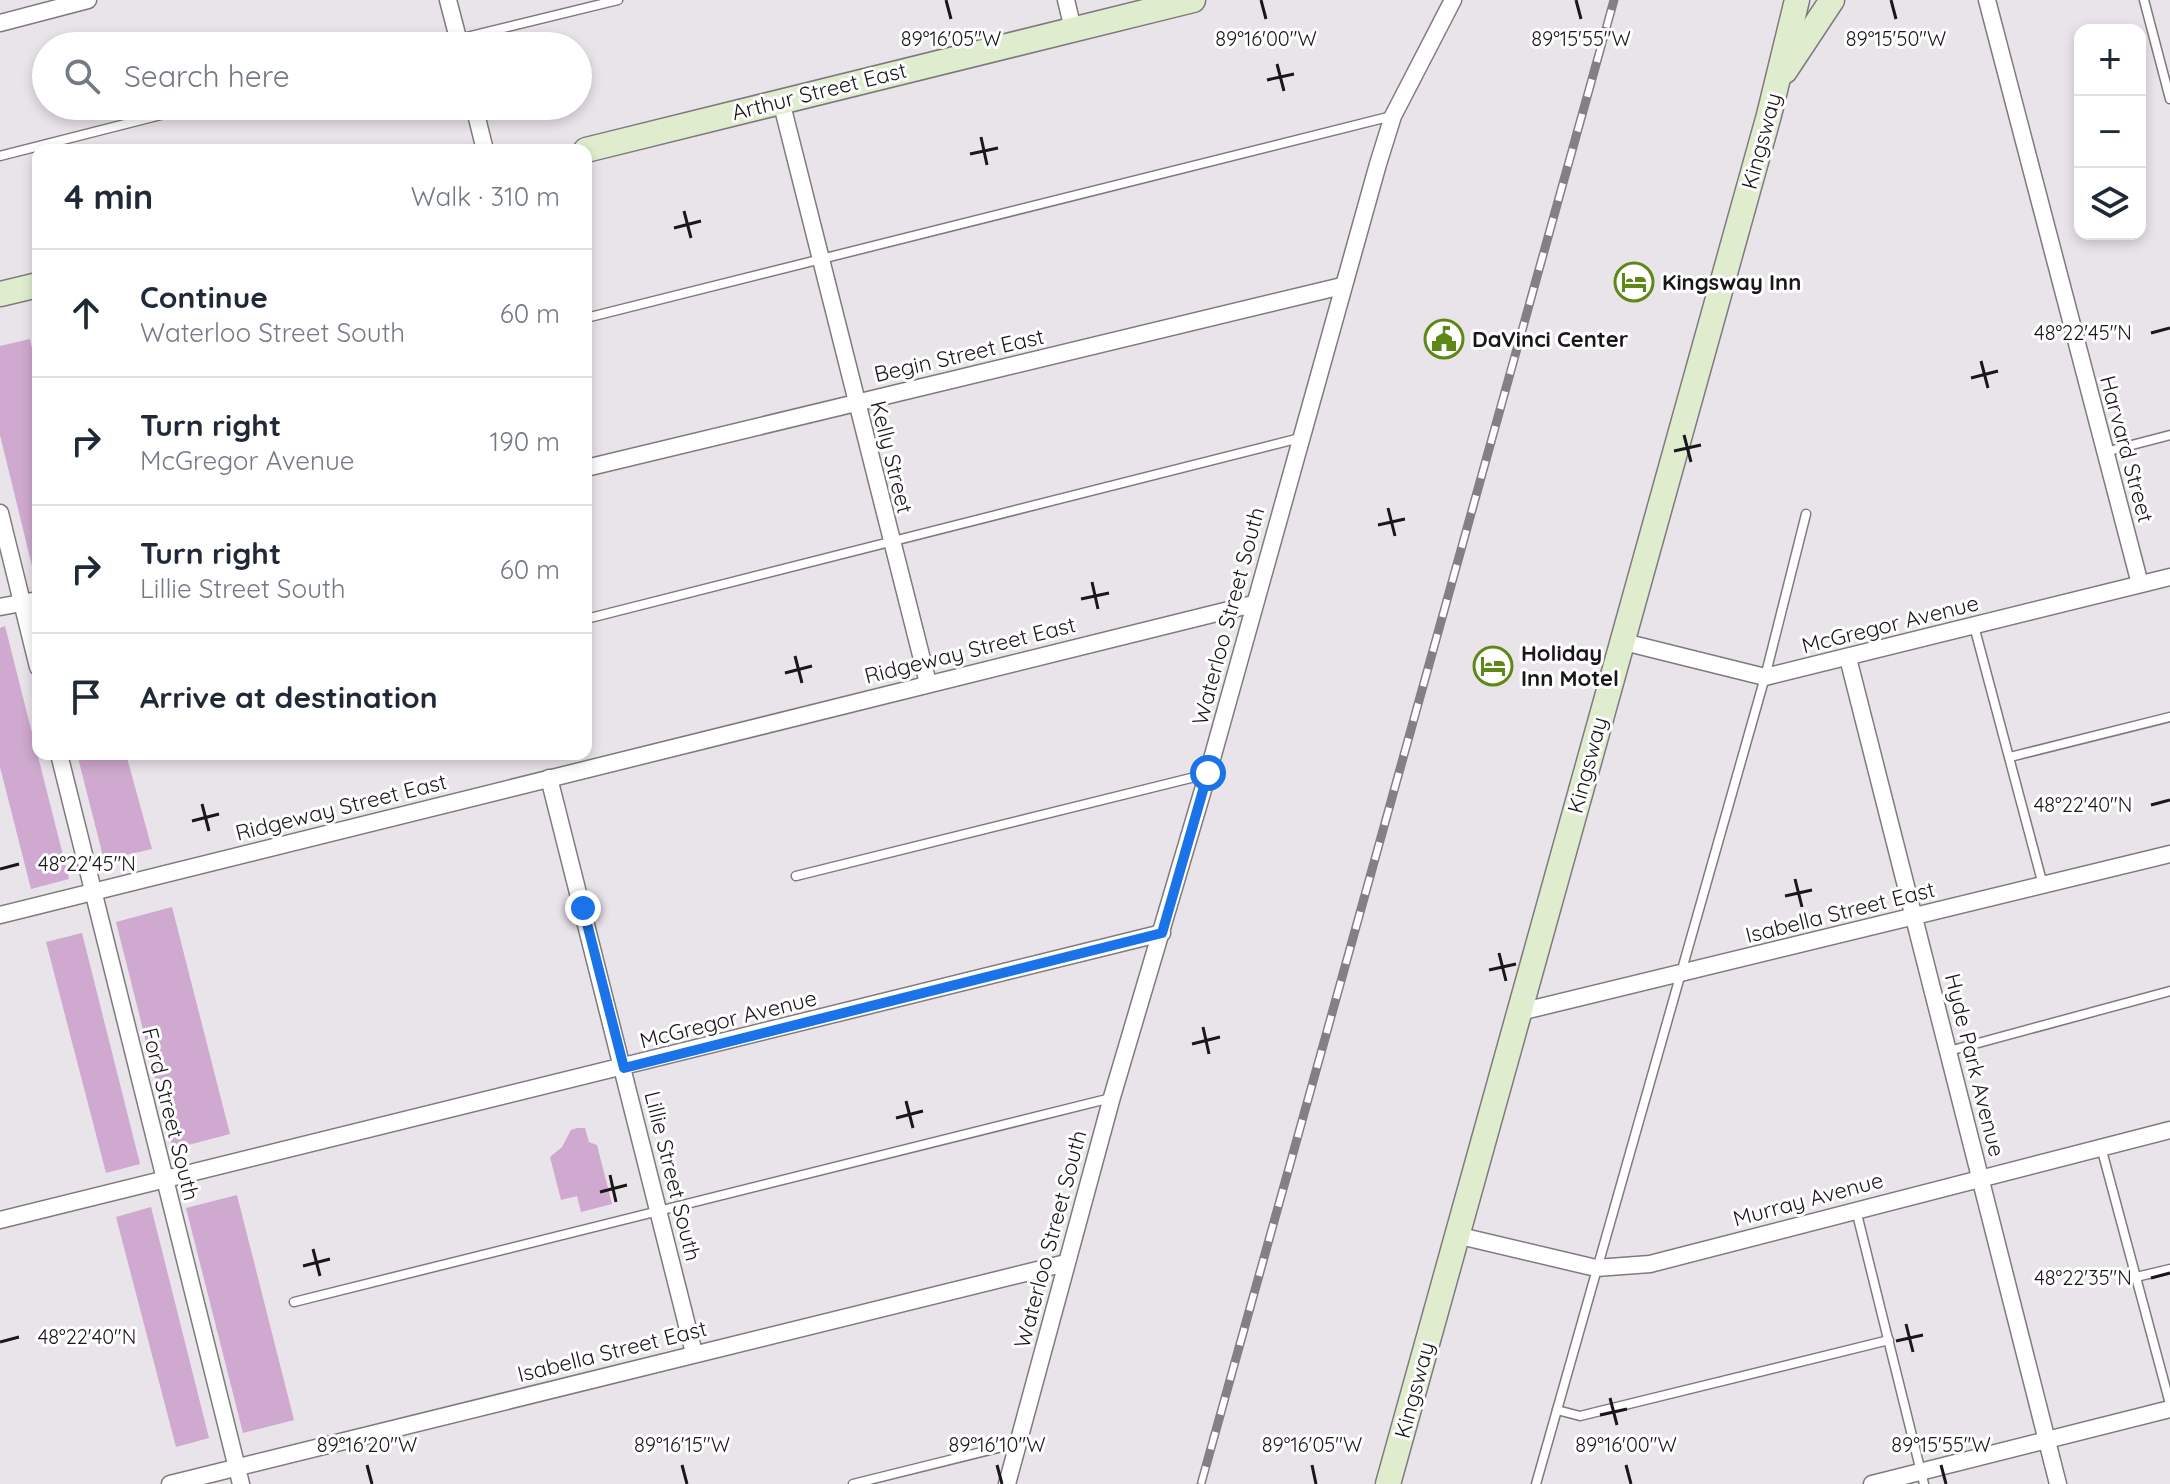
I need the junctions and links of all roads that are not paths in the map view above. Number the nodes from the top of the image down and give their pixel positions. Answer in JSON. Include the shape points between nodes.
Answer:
{"nodes":[{"id":1,"x":88,"y":0,"type":"edge"},
{"id":2,"x":448,"y":0,"type":"edge"},
{"id":3,"x":618,"y":0,"type":"edge"},
{"id":4,"x":1066,"y":0,"type":"edge"},
{"id":5,"x":1193,"y":0,"type":"edge"},
{"id":6,"x":1453,"y":0,"type":"edge"},
{"id":7,"x":1790,"y":0,"type":"edge"},
{"id":8,"x":1797,"y":0,"type":"edge"},
{"id":9,"x":1832,"y":0,"type":"edge"},
{"id":10,"x":1987,"y":0,"type":"edge"},
{"id":11,"x":2144,"y":0,"type":"edge"},
{"id":12,"x":0,"y":23,"type":"edge"},
{"id":13,"x":1073,"y":29,"type":"junction"},
{"id":14,"x":456,"y":32,"type":"edge"},
{"id":15,"x":497,"y":32,"type":"edge"},
{"id":16,"x":1777,"y":83,"type":"junction"},
{"id":17,"x":2170,"y":99,"type":"edge"},
{"id":18,"x":781,"y":101,"type":"junction"},
{"id":19,"x":1393,"y":116,"type":"junction"},
{"id":20,"x":141,"y":120,"type":"edge"},
{"id":21,"x":478,"y":120,"type":"edge"},
{"id":22,"x":47,"y":144,"type":"edge"},
{"id":23,"x":484,"y":144,"type":"edge"},
{"id":24,"x":32,"y":148,"type":"edge"},
{"id":25,"x":592,"y":148,"type":"edge"},
{"id":26,"x":0,"y":156,"type":"edge"},
{"id":27,"x":821,"y":260,"type":"junction"},
{"id":28,"x":32,"y":286,"type":"edge"},
{"id":29,"x":1342,"y":286,"type":"junction"},
{"id":30,"x":0,"y":294,"type":"edge"},
{"id":31,"x":592,"y":317,"type":"edge"},
{"id":32,"x":856,"y":402,"type":"junction"},
{"id":33,"x":2170,"y":435,"type":"edge"},
{"id":34,"x":1300,"y":438,"type":"junction"},
{"id":35,"x":2104,"y":452,"type":"junction"},
{"id":36,"x":592,"y":467,"type":"edge"},
{"id":37,"x":0,"y":513,"type":"edge"},
{"id":38,"x":1806,"y":514,"type":"dead end"},
{"id":39,"x":892,"y":543,"type":"junction"},
{"id":40,"x":2170,"y":577,"type":"edge"},
{"id":41,"x":2140,"y":584,"type":"junction"},
{"id":42,"x":30,"y":601,"type":"edge"},
{"id":43,"x":1253,"y":604,"type":"junction"},
{"id":44,"x":0,"y":607,"type":"edge"},
{"id":45,"x":592,"y":618,"type":"edge"},
{"id":46,"x":1974,"y":626,"type":"junction"},
{"id":47,"x":1620,"y":641,"type":"junction"},
{"id":48,"x":1848,"y":658,"type":"junction"},
{"id":49,"x":1765,"y":677,"type":"junction"},
{"id":50,"x":928,"y":683,"type":"junction"},
{"id":51,"x":2170,"y":717,"type":"edge"},
{"id":52,"x":2010,"y":757,"type":"junction"},
{"id":53,"x":60,"y":760,"type":"edge"},
{"id":54,"x":1208,"y":773,"type":"junction"},
{"id":55,"x":549,"y":778,"type":"junction"},
{"id":56,"x":2170,"y":854,"type":"edge"},
{"id":57,"x":796,"y":876,"type":"dead end"},
{"id":58,"x":2043,"y":885,"type":"junction"},
{"id":59,"x":93,"y":891,"type":"junction"},
{"id":60,"x":0,"y":915,"type":"edge"},
{"id":61,"x":1916,"y":917,"type":"junction"},
{"id":62,"x":1162,"y":933,"type":"junction"},
{"id":63,"x":1680,"y":974,"type":"junction"},
{"id":64,"x":2170,"y":991,"type":"edge"},
{"id":65,"x":1520,"y":1012,"type":"junction"},
{"id":66,"x":1949,"y":1051,"type":"junction"},
{"id":67,"x":624,"y":1068,"type":"junction"},
{"id":68,"x":1112,"y":1097,"type":"junction"},
{"id":69,"x":2170,"y":1130,"type":"edge"},
{"id":70,"x":2101,"y":1147,"type":"junction"},
{"id":71,"x":1981,"y":1177,"type":"junction"},
{"id":72,"x":164,"y":1179,"type":"junction"},
{"id":73,"x":1856,"y":1209,"type":"junction"},
{"id":74,"x":659,"y":1210,"type":"junction"},
{"id":75,"x":0,"y":1220,"type":"edge"},
{"id":76,"x":1456,"y":1235,"type":"junction"},
{"id":77,"x":1066,"y":1263,"type":"junction"},
{"id":78,"x":1596,"y":1268,"type":"junction"},
{"id":79,"x":2170,"y":1269,"type":"edge"},
{"id":80,"x":2136,"y":1277,"type":"junction"},
{"id":81,"x":294,"y":1302,"type":"dead end"},
{"id":82,"x":1889,"y":1340,"type":"junction"},
{"id":83,"x":694,"y":1353,"type":"junction"},
{"id":84,"x":2170,"y":1407,"type":"edge"},
{"id":85,"x":1557,"y":1410,"type":"junction"},
{"id":86,"x":2047,"y":1440,"type":"junction"},
{"id":87,"x":1018,"y":1443,"type":"junction"},
{"id":88,"x":239,"y":1476,"type":"edge"},
{"id":89,"x":1923,"y":1478,"type":"edge"},
{"id":90,"x":170,"y":1484,"type":"edge"},
{"id":91,"x":853,"y":1484,"type":"edge"},
{"id":92,"x":1007,"y":1484,"type":"edge"},
{"id":93,"x":1388,"y":1484,"type":"edge"},
{"id":94,"x":1536,"y":1484,"type":"edge"},
{"id":95,"x":1872,"y":1484,"type":"edge"},
{"id":96,"x":2058,"y":1484,"type":"edge"}],
"edges":[{"from":1,"to":12,"type":"street"},
{"from":2,"to":14,"type":"street"},
{"from":3,"to":15,"type":"lane"},
{"from":4,"to":13,"type":"street"},
{"from":5,"to":13,"type":"main road","name":"Arthur Street East"},
{"from":6,"to":19,"type":"street","name":"Waterloo Street South"},
{"from":7,"to":16,"type":"main road"},
{"from":8,"to":16,"type":"main road","name":"Kingsway"},
{"from":9,"to":16,"type":"main road"},
{"from":10,"to":35,"type":"street","name":"Harvard Street"},
{"from":11,"to":17,"type":"lane"},
{"from":13,"to":18,"type":"main road","name":"Arthur Street East"},
{"from":16,"to":47,"type":"main road","name":"Kingsway"},
{"from":18,"to":25,"type":"main road","name":"Arthur Street East"},
{"from":18,"to":27,"type":"street","name":"Kelly Street"},
{"from":19,"to":27,"type":"lane"},
{"from":19,"to":29,"type":"street","name":"Waterloo Street South"},
{"from":20,"to":22,"type":"lane"},
{"from":21,"to":23,"type":"street"},
{"from":24,"to":26,"type":"lane"},
{"from":27,"to":31,"type":"lane"},
{"from":27,"to":32,"type":"street","name":"Kelly Street"},
{"from":28,"to":30,"type":"main road"},
{"from":29,"to":32,"type":"street","name":"Begin Street East"},
{"from":29,"to":34,"type":"street","name":"Waterloo Street South"},
{"from":32,"to":36,"type":"street","name":"Begin Street East"},
{"from":32,"to":39,"type":"street","name":"Kelly Street"},
{"from":33,"to":35,"type":"lane"},
{"from":34,"to":39,"type":"lane"},
{"from":34,"to":43,"type":"street","name":"Waterloo Street South"},
{"from":35,"to":41,"type":"street","name":"Harvard Street"},
{"from":37,"to":42,"type":"street"},
{"from":38,"to":49,"type":"lane"},
{"from":39,"to":45,"type":"lane"},
{"from":39,"to":50,"type":"street","name":"Kelly Street"},
{"from":40,"to":41,"type":"street","name":"McGregor Avenue"},
{"from":41,"to":46,"type":"street","name":"McGregor Avenue"},
{"from":42,"to":44,"type":"street"},
{"from":43,"to":50,"type":"street","name":"Ridgeway Street East"},
{"from":43,"to":54,"type":"street","name":"Waterloo Street South"},
{"from":46,"to":48,"type":"street","name":"McGregor Avenue"},
{"from":46,"to":52,"type":"lane"},
{"from":47,"to":49,"type":"street","name":"McGregor Avenue"},
{"from":47,"to":65,"type":"main road","name":"Kingsway"},
{"from":48,"to":49,"type":"street","name":"McGregor Avenue"},
{"from":48,"to":61,"type":"street","name":"Hyde Park Avenue"},
{"from":49,"to":63,"type":"lane"},
{"from":50,"to":55,"type":"street","name":"Ridgeway Street East"},
{"from":51,"to":52,"type":"lane"},
{"from":52,"to":58,"type":"lane"},
{"from":53,"to":59,"type":"street","name":"Ford Street South"},
{"from":54,"to":57,"type":"lane"},
{"from":54,"to":62,"type":"street","name":"Waterloo Street South"},
{"from":55,"to":59,"type":"street","name":"Ridgeway Street East"},
{"from":55,"to":67,"type":"street","name":"Lillie Street South"},
{"from":56,"to":58,"type":"street","name":"Isabella Street East"},
{"from":58,"to":61,"type":"street","name":"Isabella Street East"},
{"from":59,"to":60,"type":"street","name":"Ridgeway Street East"},
{"from":59,"to":72,"type":"street","name":"Ford Street South"},
{"from":61,"to":63,"type":"street","name":"Isabella Street East"},
{"from":61,"to":66,"type":"street","name":"Hyde Park Avenue"},
{"from":62,"to":67,"type":"street","name":"McGregor Avenue"},
{"from":62,"to":68,"type":"street","name":"Waterloo Street South"},
{"from":63,"to":65,"type":"street","name":"Isabella Street East"},
{"from":63,"to":78,"type":"lane"},
{"from":64,"to":66,"type":"lane"},
{"from":65,"to":76,"type":"main road","name":"Kingsway"},
{"from":66,"to":71,"type":"street","name":"Hyde Park Avenue"},
{"from":67,"to":72,"type":"street","name":"McGregor Avenue"},
{"from":67,"to":74,"type":"street","name":"Lillie Street South"},
{"from":68,"to":74,"type":"lane"},
{"from":68,"to":77,"type":"street","name":"Waterloo Street South"},
{"from":69,"to":70,"type":"street","name":"Murray Avenue"},
{"from":70,"to":71,"type":"street","name":"Murray Avenue"},
{"from":70,"to":80,"type":"lane"},
{"from":71,"to":73,"type":"street","name":"Murray Avenue"},
{"from":71,"to":86,"type":"street","name":"Hyde Park Avenue"},
{"from":72,"to":75,"type":"street","name":"McGregor Avenue"},
{"from":72,"to":88,"type":"street","name":"Ford Street South"},
{"from":73,"to":78,"type":"street","name":"Murray Avenue","via":[[1650,1264]]},
{"from":73,"to":82,"type":"lane"},
{"from":74,"to":81,"type":"lane"},
{"from":74,"to":83,"type":"street","name":"Lillie Street South"},
{"from":76,"to":78,"type":"street","name":"Murray Avenue"},
{"from":76,"to":93,"type":"main road","name":"Kingsway"},
{"from":77,"to":83,"type":"street","name":"Isabella Street East"},
{"from":77,"to":87,"type":"street","name":"Waterloo Street South"},
{"from":78,"to":85,"type":"lane"},
{"from":79,"to":80,"type":"lane"},
{"from":80,"to":84,"type":"lane"},
{"from":82,"to":85,"type":"lane","via":[[1580,1416]]},
{"from":82,"to":89,"type":"lane"},
{"from":83,"to":88,"type":"street","name":"Isabella Street East"},
{"from":84,"to":86,"type":"street"},
{"from":85,"to":94,"type":"lane"},
{"from":86,"to":89,"type":"street"},
{"from":86,"to":96,"type":"street","name":"Hyde Park Avenue"},
{"from":87,"to":91,"type":"lane"},
{"from":87,"to":92,"type":"street","name":"Waterloo Street South"},
{"from":88,"to":90,"type":"street","name":"Isabella Street East"},
{"from":89,"to":95,"type":"street"}]}
